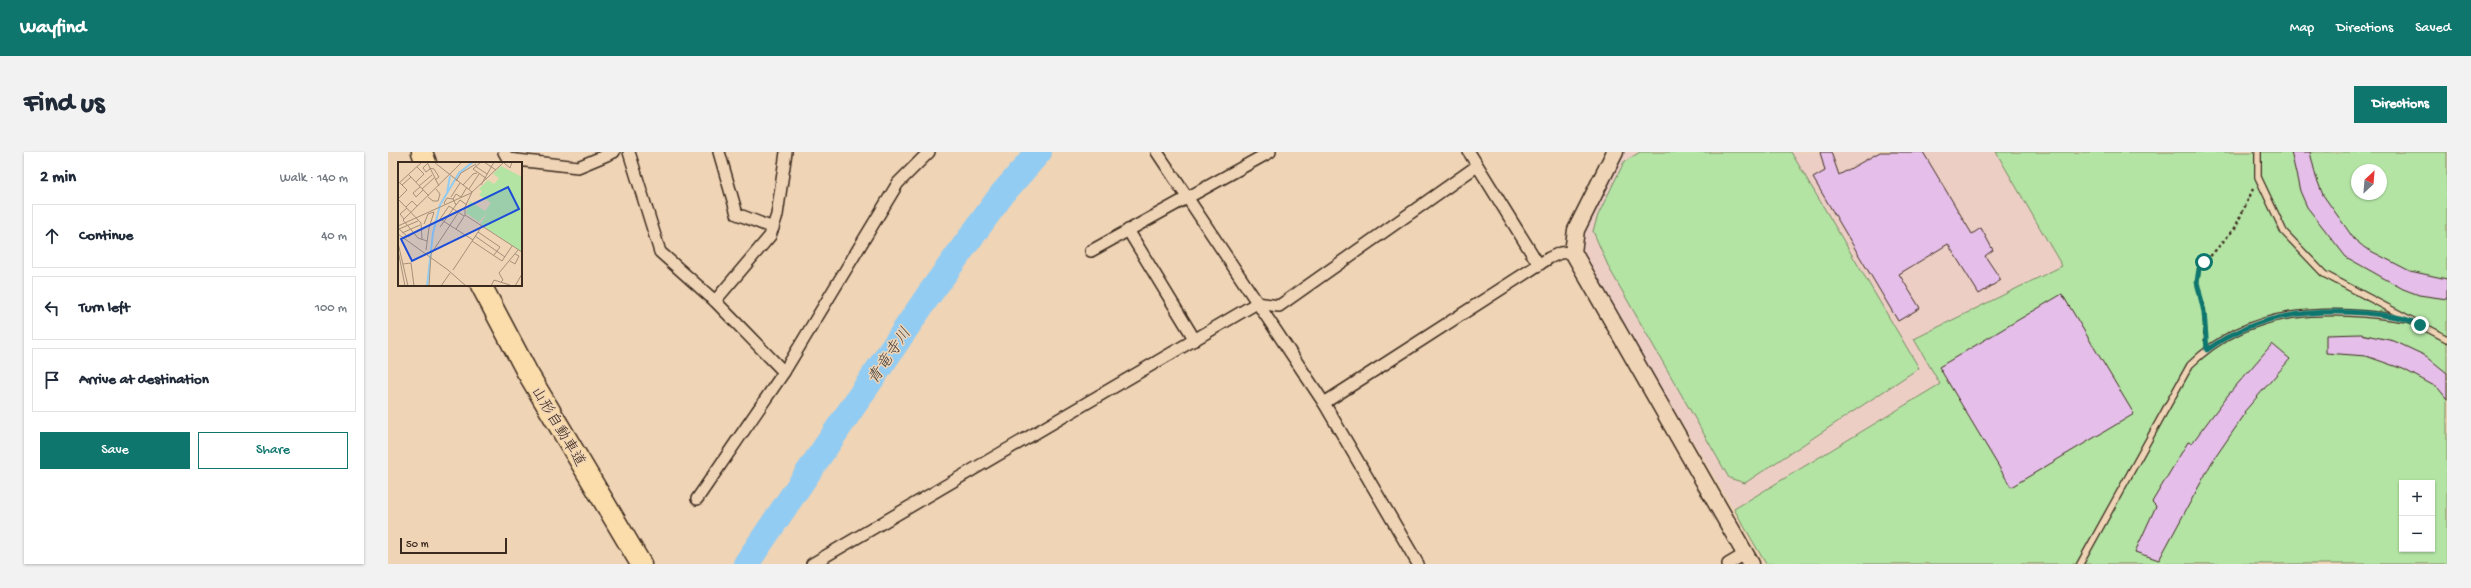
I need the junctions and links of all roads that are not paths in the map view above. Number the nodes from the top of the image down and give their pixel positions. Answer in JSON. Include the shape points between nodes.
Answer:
{"nodes":[{"id":1,"x":422,"y":152,"type":"edge"},
{"id":2,"x":504,"y":152,"type":"edge"},
{"id":3,"x":614,"y":152,"type":"edge"},
{"id":4,"x":629,"y":152,"type":"edge"},
{"id":5,"x":719,"y":152,"type":"edge"},
{"id":6,"x":786,"y":152,"type":"edge"},
{"id":7,"x":929,"y":152,"type":"edge"},
{"id":8,"x":1157,"y":152,"type":"edge"},
{"id":9,"x":1270,"y":152,"type":"edge"},
{"id":10,"x":1469,"y":152,"type":"edge"},
{"id":11,"x":1615,"y":152,"type":"edge"},
{"id":12,"x":2258,"y":152,"type":"edge"},
{"id":13,"x":426,"y":162,"type":"edge"},
{"id":14,"x":1477,"y":166,"type":"junction"},
{"id":15,"x":1189,"y":197,"type":"junction"},
{"id":16,"x":772,"y":228,"type":"junction"},
{"id":17,"x":1128,"y":230,"type":"junction"},
{"id":18,"x":1091,"y":251,"type":"dead end"},
{"id":19,"x":1573,"y":252,"type":"junction"},
{"id":20,"x":1539,"y":265,"type":"junction"},
{"id":21,"x":482,"y":286,"type":"edge"},
{"id":22,"x":715,"y":301,"type":"junction"},
{"id":23,"x":1257,"y":303,"type":"junction"},
{"id":24,"x":2408,"y":319,"type":"junction"},
{"id":25,"x":2447,"y":339,"type":"edge"},
{"id":26,"x":1195,"y":340,"type":"junction"},
{"id":27,"x":784,"y":372,"type":"junction"},
{"id":28,"x":1324,"y":403,"type":"junction"},
{"id":29,"x":697,"y":498,"type":"dead end"},
{"id":30,"x":1748,"y":559,"type":"edge"},
{"id":31,"x":641,"y":564,"type":"edge"},
{"id":32,"x":812,"y":564,"type":"edge"},
{"id":33,"x":1418,"y":564,"type":"edge"},
{"id":34,"x":1728,"y":564,"type":"edge"},
{"id":35,"x":2080,"y":564,"type":"edge"}],
"edges":[{"from":1,"to":13,"type":"highway"},
{"from":2,"to":3,"type":"street","via":[[508,159],[578,167]]},
{"from":4,"to":22,"type":"street","via":[[660,252]]},
{"from":5,"to":16,"type":"street","via":[[737,214]]},
{"from":6,"to":16,"type":"street","via":[[777,214]]},
{"from":7,"to":27,"type":"street","via":[[898,183]]},
{"from":8,"to":15,"type":"street"},
{"from":9,"to":15,"type":"street"},
{"from":10,"to":14,"type":"street"},
{"from":11,"to":19,"type":"street","via":[[1576,230]]},
{"from":12,"to":24,"type":"lane","via":[[2258,177],[2284,232],[2324,274]]},
{"from":14,"to":20,"type":"street"},
{"from":14,"to":23,"type":"street","via":[[1279,306]]},
{"from":15,"to":17,"type":"street"},
{"from":15,"to":23,"type":"street"},
{"from":16,"to":22,"type":"street","via":[[770,236]]},
{"from":17,"to":18,"type":"street"},
{"from":17,"to":26,"type":"street"},
{"from":19,"to":20,"type":"street","via":[[1560,253]]},
{"from":19,"to":30,"type":"street"},
{"from":20,"to":28,"type":"street"},
{"from":21,"to":31,"type":"highway","name":"山形自動車道","via":[[528,372]]},
{"from":22,"to":27,"type":"street"},
{"from":23,"to":26,"type":"street"},
{"from":23,"to":28,"type":"street"},
{"from":24,"to":25,"type":"lane"},
{"from":24,"to":35,"type":"lane","via":[[2370,314],[2308,312],[2250,326],[2207,350],[2190,365]]},
{"from":26,"to":32,"type":"street"},
{"from":27,"to":29,"type":"street"},
{"from":28,"to":33,"type":"street"},
{"from":30,"to":34,"type":"street"}]}
